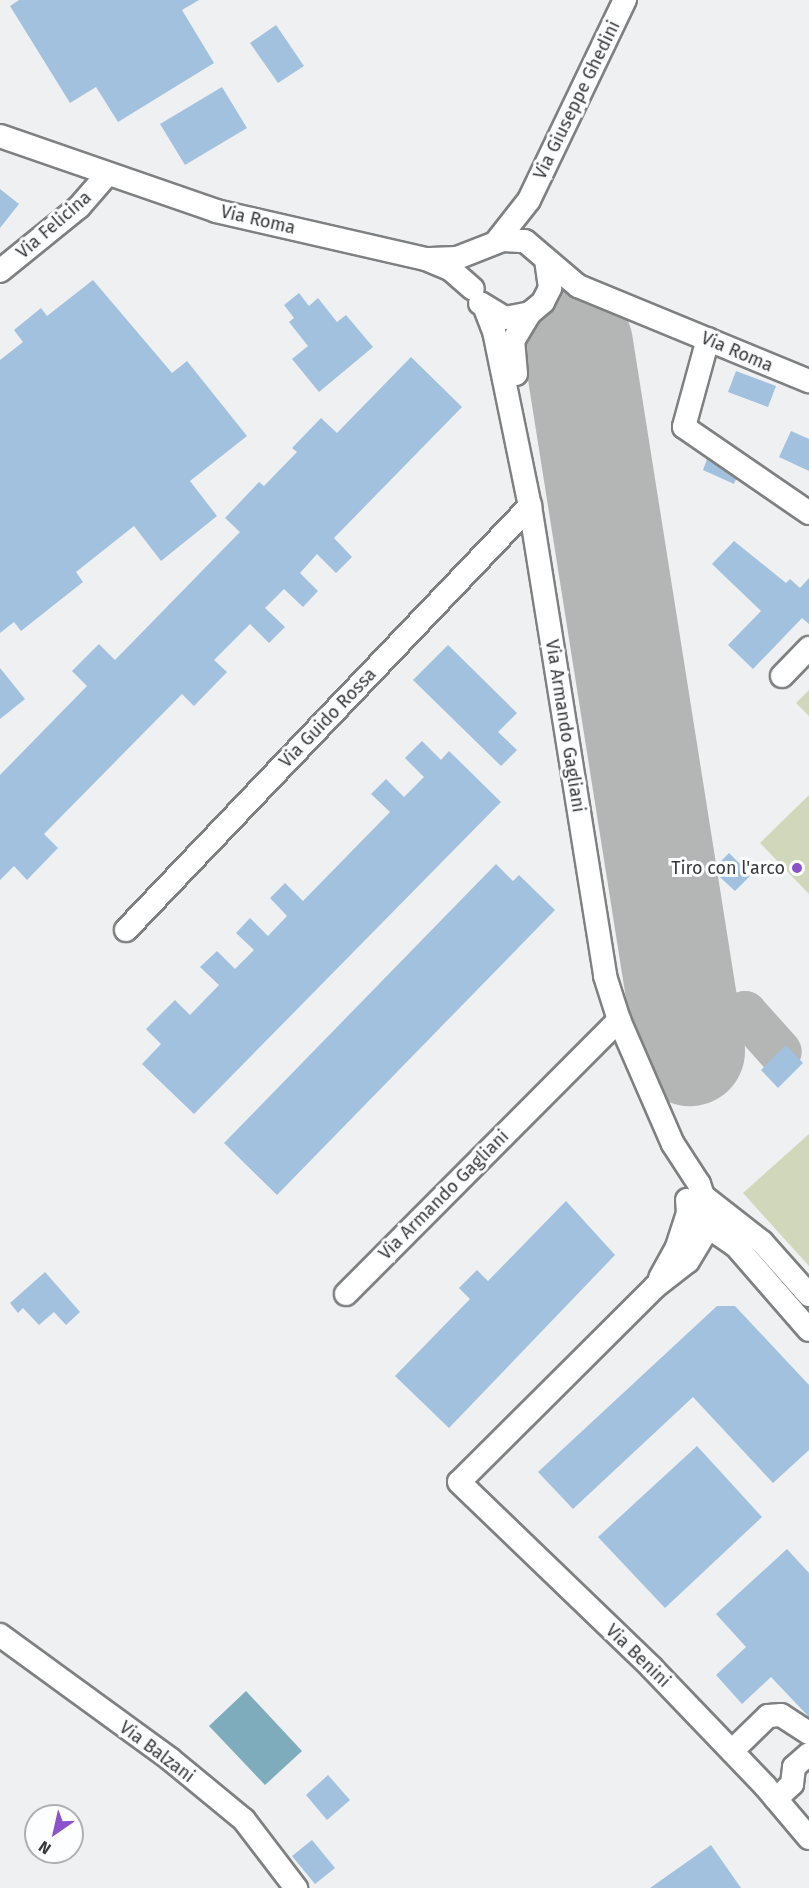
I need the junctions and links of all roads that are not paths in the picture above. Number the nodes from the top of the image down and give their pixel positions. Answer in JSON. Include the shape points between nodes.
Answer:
{"nodes":[{"id":1,"x":625,"y":0,"type":"edge"},
{"id":2,"x":0,"y":136,"type":"edge"},
{"id":3,"x":100,"y":174,"type":"junction"},
{"id":4,"x":529,"y":200,"type":"junction"},
{"id":5,"x":492,"y":244,"type":"junction"},
{"id":6,"x":544,"y":257,"type":"junction"},
{"id":7,"x":426,"y":259,"type":"junction"},
{"id":8,"x":0,"y":272,"type":"edge"},
{"id":9,"x":473,"y":289,"type":"junction"},
{"id":10,"x":547,"y":296,"type":"junction"},
{"id":11,"x":598,"y":296,"type":"junction"},
{"id":12,"x":485,"y":308,"type":"junction"},
{"id":13,"x":530,"y":313,"type":"junction"},
{"id":14,"x":708,"y":339,"type":"junction"},
{"id":15,"x":809,"y":381,"type":"edge"},
{"id":16,"x":515,"y":429,"type":"junction"},
{"id":17,"x":530,"y":506,"type":"junction"},
{"id":18,"x":809,"y":513,"type":"edge"},
{"id":19,"x":809,"y":648,"type":"edge"},
{"id":20,"x":782,"y":676,"type":"dead end"},
{"id":21,"x":126,"y":930,"type":"dead end"},
{"id":22,"x":619,"y":1020,"type":"junction"},
{"id":23,"x":696,"y":1204,"type":"junction"},
{"id":24,"x":707,"y":1227,"type":"junction"},
{"id":25,"x":655,"y":1287,"type":"junction"},
{"id":26,"x":346,"y":1294,"type":"dead end"},
{"id":27,"x":809,"y":1295,"type":"edge"},
{"id":28,"x":800,"y":1311,"type":"edge"},
{"id":29,"x":809,"y":1330,"type":"edge"},
{"id":30,"x":0,"y":1635,"type":"edge"},
{"id":31,"x":809,"y":1733,"type":"edge"},
{"id":32,"x":732,"y":1751,"type":"junction"},
{"id":33,"x":809,"y":1754,"type":"edge"},
{"id":34,"x":776,"y":1799,"type":"junction"},
{"id":35,"x":809,"y":1838,"type":"edge"},
{"id":36,"x":296,"y":1888,"type":"edge"}],
"edges":[{"from":1,"to":4,"type":"street","name":"Via Giuseppe Ghedini"},
{"from":2,"to":3,"type":"street","name":"Via Roma"},
{"from":3,"to":7,"type":"street","name":"Via Roma","via":[[216,211]]},
{"from":3,"to":8,"type":"street","name":"Via Felicina","via":[[67,218]]},
{"from":4,"to":5,"type":"street","name":"Via Giuseppe Ghedini"},
{"from":4,"to":6,"type":"street","name":"Via Giuseppe Ghedini","via":[[528,218]]},
{"from":5,"to":6,"type":"street","name":"Via Roma","via":[[525,242]]},
{"from":5,"to":7,"type":"street","name":"Via Roma","via":[[457,258]]},
{"from":5,"to":9,"type":"street","via":[[473,268]]},
{"from":6,"to":10,"type":"street","via":[[551,274]]},
{"from":6,"to":11,"type":"street","name":"Via Roma","via":[[578,286]]},
{"from":7,"to":9,"type":"street","name":"Via Roma","via":[[450,269]]},
{"from":9,"to":12,"type":"street","name":"Via Roma"},
{"from":10,"to":11,"type":"street","name":"Via Roma","via":[[568,291]]},
{"from":10,"to":13,"type":"street"},
{"from":11,"to":14,"type":"street","name":"Via Roma"},
{"from":12,"to":13,"type":"street","via":[[505,318]]},
{"from":12,"to":16,"type":"street","name":"Via Armando Gagliani","via":[[494,331]]},
{"from":13,"to":16,"type":"street","name":"Via Armando Gagliani","via":[[513,341],[518,394]]},
{"from":14,"to":15,"type":"street","name":"Via Roma"},
{"from":14,"to":18,"type":"street","via":[[684,427]]},
{"from":16,"to":17,"type":"street","name":"Via Armando Gagliani"},
{"from":17,"to":21,"type":"street","name":"Via Guido Rossa"},
{"from":17,"to":22,"type":"street","name":"Via Armando Gagliani","via":[[605,976]]},
{"from":19,"to":20,"type":"street"},
{"from":22,"to":23,"type":"street","name":"Via Armando Gagliani"},
{"from":22,"to":26,"type":"street","name":"Via Armando Gagliani"},
{"from":23,"to":24,"type":"street"},
{"from":23,"to":25,"type":"street"},
{"from":23,"to":27,"type":"street","via":[[762,1242]]},
{"from":24,"to":25,"type":"street","via":[[688,1261]]},
{"from":24,"to":28,"type":"street","via":[[736,1246]]},
{"from":25,"to":32,"type":"street","name":"Via Benini","via":[[459,1482]]},
{"from":28,"to":29,"type":"street"},
{"from":30,"to":36,"type":"street","name":"Via Balzani","via":[[170,1759],[244,1821]]},
{"from":31,"to":32,"type":"street","via":[[781,1715],[768,1716]]},
{"from":32,"to":34,"type":"street","name":"Via Benini"},
{"from":33,"to":34,"type":"street","via":[[794,1767],[792,1784]]},
{"from":34,"to":35,"type":"street","name":"Via Benini"}]}
